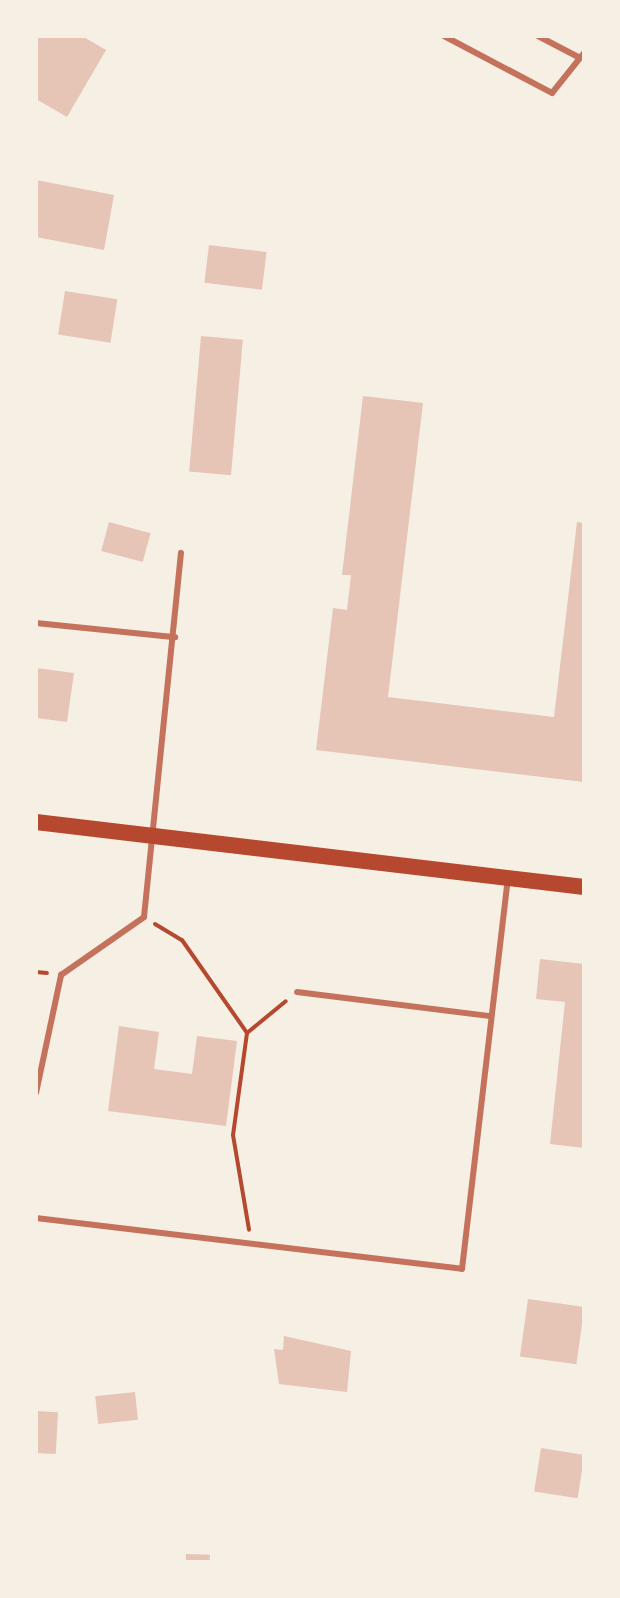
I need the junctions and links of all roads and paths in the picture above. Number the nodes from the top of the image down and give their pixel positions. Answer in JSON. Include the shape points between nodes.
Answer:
{"nodes":[{"id":1,"x":444,"y":36,"type":"edge"},
{"id":2,"x":538,"y":36,"type":"edge"},
{"id":3,"x":582,"y":56,"type":"edge"},
{"id":4,"x":181,"y":553,"type":"dead end"},
{"id":5,"x":36,"y":623,"type":"edge"},
{"id":6,"x":175,"y":637,"type":"junction"},
{"id":7,"x":36,"y":822,"type":"edge"},
{"id":8,"x":155,"y":837,"type":"junction"},
{"id":9,"x":508,"y":877,"type":"junction"},
{"id":10,"x":584,"y":887,"type":"edge"},
{"id":11,"x":144,"y":917,"type":"junction"},
{"id":12,"x":297,"y":992,"type":"joint"},
{"id":13,"x":491,"y":1016,"type":"junction"},
{"id":14,"x":247,"y":1033,"type":"junction"},
{"id":15,"x":36,"y":1093,"type":"edge"},
{"id":16,"x":36,"y":1218,"type":"edge"},
{"id":17,"x":251,"y":1244,"type":"junction"}],
"edges":[{"from":1,"to":3,"type":"lane","via":[[552,93]]},
{"from":2,"to":3,"type":"lane"},
{"from":4,"to":6,"type":"lane"},
{"from":5,"to":6,"type":"lane"},
{"from":6,"to":8,"type":"lane"},
{"from":7,"to":8,"type":"main road"},
{"from":8,"to":9,"type":"main road"},
{"from":8,"to":11,"type":"lane"},
{"from":9,"to":10,"type":"main road"},
{"from":9,"to":13,"type":"lane"},
{"from":11,"to":14,"type":"path","via":[[182,940]]},
{"from":11,"to":15,"type":"lane","via":[[61,975]]},
{"from":12,"to":13,"type":"lane"},
{"from":12,"to":14,"type":"path"},
{"from":13,"to":17,"type":"lane","via":[[462,1269]]},
{"from":14,"to":17,"type":"path","via":[[233,1135]]},
{"from":16,"to":17,"type":"lane"}]}
